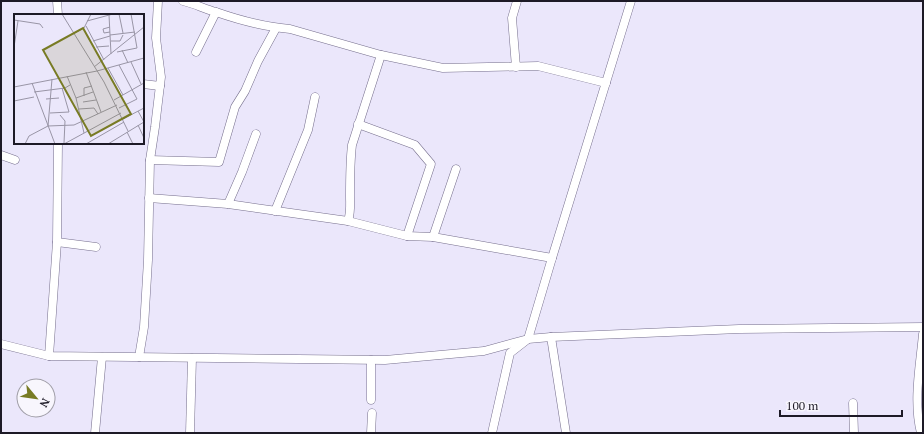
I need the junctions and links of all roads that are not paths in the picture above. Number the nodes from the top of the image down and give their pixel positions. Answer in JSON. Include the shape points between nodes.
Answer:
{"nodes":[{"id":1,"x":57,"y":1,"type":"edge"},
{"id":2,"x":158,"y":1,"type":"edge"},
{"id":3,"x":183,"y":1,"type":"edge"},
{"id":4,"x":517,"y":1,"type":"edge"},
{"id":5,"x":631,"y":1,"type":"edge"},
{"id":6,"x":198,"y":3,"type":"edge"},
{"id":7,"x":216,"y":12,"type":"junction"},
{"id":8,"x":58,"y":14,"type":"edge"},
{"id":9,"x":276,"y":28,"type":"junction"},
{"id":10,"x":196,"y":52,"type":"dead end"},
{"id":11,"x":381,"y":55,"type":"junction"},
{"id":12,"x":516,"y":67,"type":"junction"},
{"id":13,"x":144,"y":84,"type":"edge"},
{"id":14,"x":606,"y":84,"type":"junction"},
{"id":15,"x":160,"y":86,"type":"junction"},
{"id":16,"x":315,"y":97,"type":"dead end"},
{"id":17,"x":358,"y":124,"type":"junction"},
{"id":18,"x":256,"y":134,"type":"dead end"},
{"id":19,"x":58,"y":144,"type":"edge"},
{"id":20,"x":1,"y":156,"type":"edge"},
{"id":21,"x":15,"y":160,"type":"dead end"},
{"id":22,"x":150,"y":160,"type":"junction"},
{"id":23,"x":456,"y":169,"type":"dead end"},
{"id":24,"x":149,"y":198,"type":"junction"},
{"id":25,"x":228,"y":204,"type":"junction"},
{"id":26,"x":275,"y":211,"type":"junction"},
{"id":27,"x":348,"y":221,"type":"junction"},
{"id":28,"x":407,"y":236,"type":"junction"},
{"id":29,"x":433,"y":237,"type":"junction"},
{"id":30,"x":57,"y":242,"type":"junction"},
{"id":31,"x":96,"y":247,"type":"dead end"},
{"id":32,"x":552,"y":258,"type":"junction"},
{"id":33,"x":923,"y":327,"type":"edge"},
{"id":34,"x":923,"y":334,"type":"edge"},
{"id":35,"x":552,"y":337,"type":"junction"},
{"id":36,"x":528,"y":339,"type":"junction"},
{"id":37,"x":1,"y":344,"type":"edge"},
{"id":38,"x":49,"y":356,"type":"junction"},
{"id":39,"x":102,"y":357,"type":"junction"},
{"id":40,"x":139,"y":357,"type":"junction"},
{"id":41,"x":192,"y":358,"type":"junction"},
{"id":42,"x":371,"y":360,"type":"junction"},
{"id":43,"x":371,"y":400,"type":"dead end"},
{"id":44,"x":853,"y":403,"type":"dead end"},
{"id":45,"x":372,"y":413,"type":"dead end"},
{"id":46,"x":95,"y":433,"type":"edge"},
{"id":47,"x":190,"y":433,"type":"edge"},
{"id":48,"x":371,"y":433,"type":"edge"},
{"id":49,"x":492,"y":433,"type":"edge"},
{"id":50,"x":566,"y":433,"type":"edge"},
{"id":51,"x":854,"y":433,"type":"edge"},
{"id":52,"x":920,"y":433,"type":"edge"}],
"edges":[{"from":1,"to":8,"type":"street"},
{"from":2,"to":15,"type":"street","via":[[156,38]]},
{"from":3,"to":6,"type":"street"},
{"from":4,"to":12,"type":"street","via":[[512,18]]},
{"from":5,"to":14,"type":"street"},
{"from":6,"to":7,"type":"street"},
{"from":7,"to":9,"type":"street"},
{"from":7,"to":10,"type":"street"},
{"from":9,"to":11,"type":"street","via":[[290,29]]},
{"from":9,"to":22,"type":"street","via":[[235,107],[219,162]]},
{"from":11,"to":12,"type":"street","via":[[443,68]]},
{"from":11,"to":17,"type":"street"},
{"from":12,"to":14,"type":"street","via":[[538,66]]},
{"from":13,"to":15,"type":"street"},
{"from":14,"to":32,"type":"street"},
{"from":15,"to":22,"type":"street"},
{"from":16,"to":26,"type":"street","via":[[308,130]]},
{"from":17,"to":27,"type":"street","via":[[350,160],[351,211]]},
{"from":17,"to":28,"type":"street","via":[[415,145],[431,164]]},
{"from":18,"to":25,"type":"street"},
{"from":19,"to":30,"type":"street"},
{"from":20,"to":21,"type":"street"},
{"from":22,"to":24,"type":"street"},
{"from":23,"to":29,"type":"street"},
{"from":24,"to":25,"type":"street"},
{"from":24,"to":40,"type":"street","via":[[144,327]]},
{"from":25,"to":26,"type":"street"},
{"from":26,"to":27,"type":"street"},
{"from":27,"to":28,"type":"street"},
{"from":28,"to":29,"type":"street"},
{"from":29,"to":32,"type":"street"},
{"from":30,"to":31,"type":"street"},
{"from":30,"to":38,"type":"street"},
{"from":32,"to":36,"type":"street"},
{"from":33,"to":35,"type":"street","via":[[739,329]]},
{"from":34,"to":52,"type":"street","via":[[917,390]]},
{"from":35,"to":36,"type":"street"},
{"from":35,"to":50,"type":"street"},
{"from":36,"to":42,"type":"street","via":[[484,351]]},
{"from":36,"to":49,"type":"street","via":[[510,353]]},
{"from":37,"to":38,"type":"street"},
{"from":38,"to":39,"type":"street"},
{"from":39,"to":40,"type":"street"},
{"from":39,"to":46,"type":"street"},
{"from":40,"to":41,"type":"street"},
{"from":41,"to":42,"type":"street"},
{"from":41,"to":47,"type":"street"},
{"from":42,"to":43,"type":"street"},
{"from":44,"to":51,"type":"street"},
{"from":45,"to":48,"type":"street"}]}
